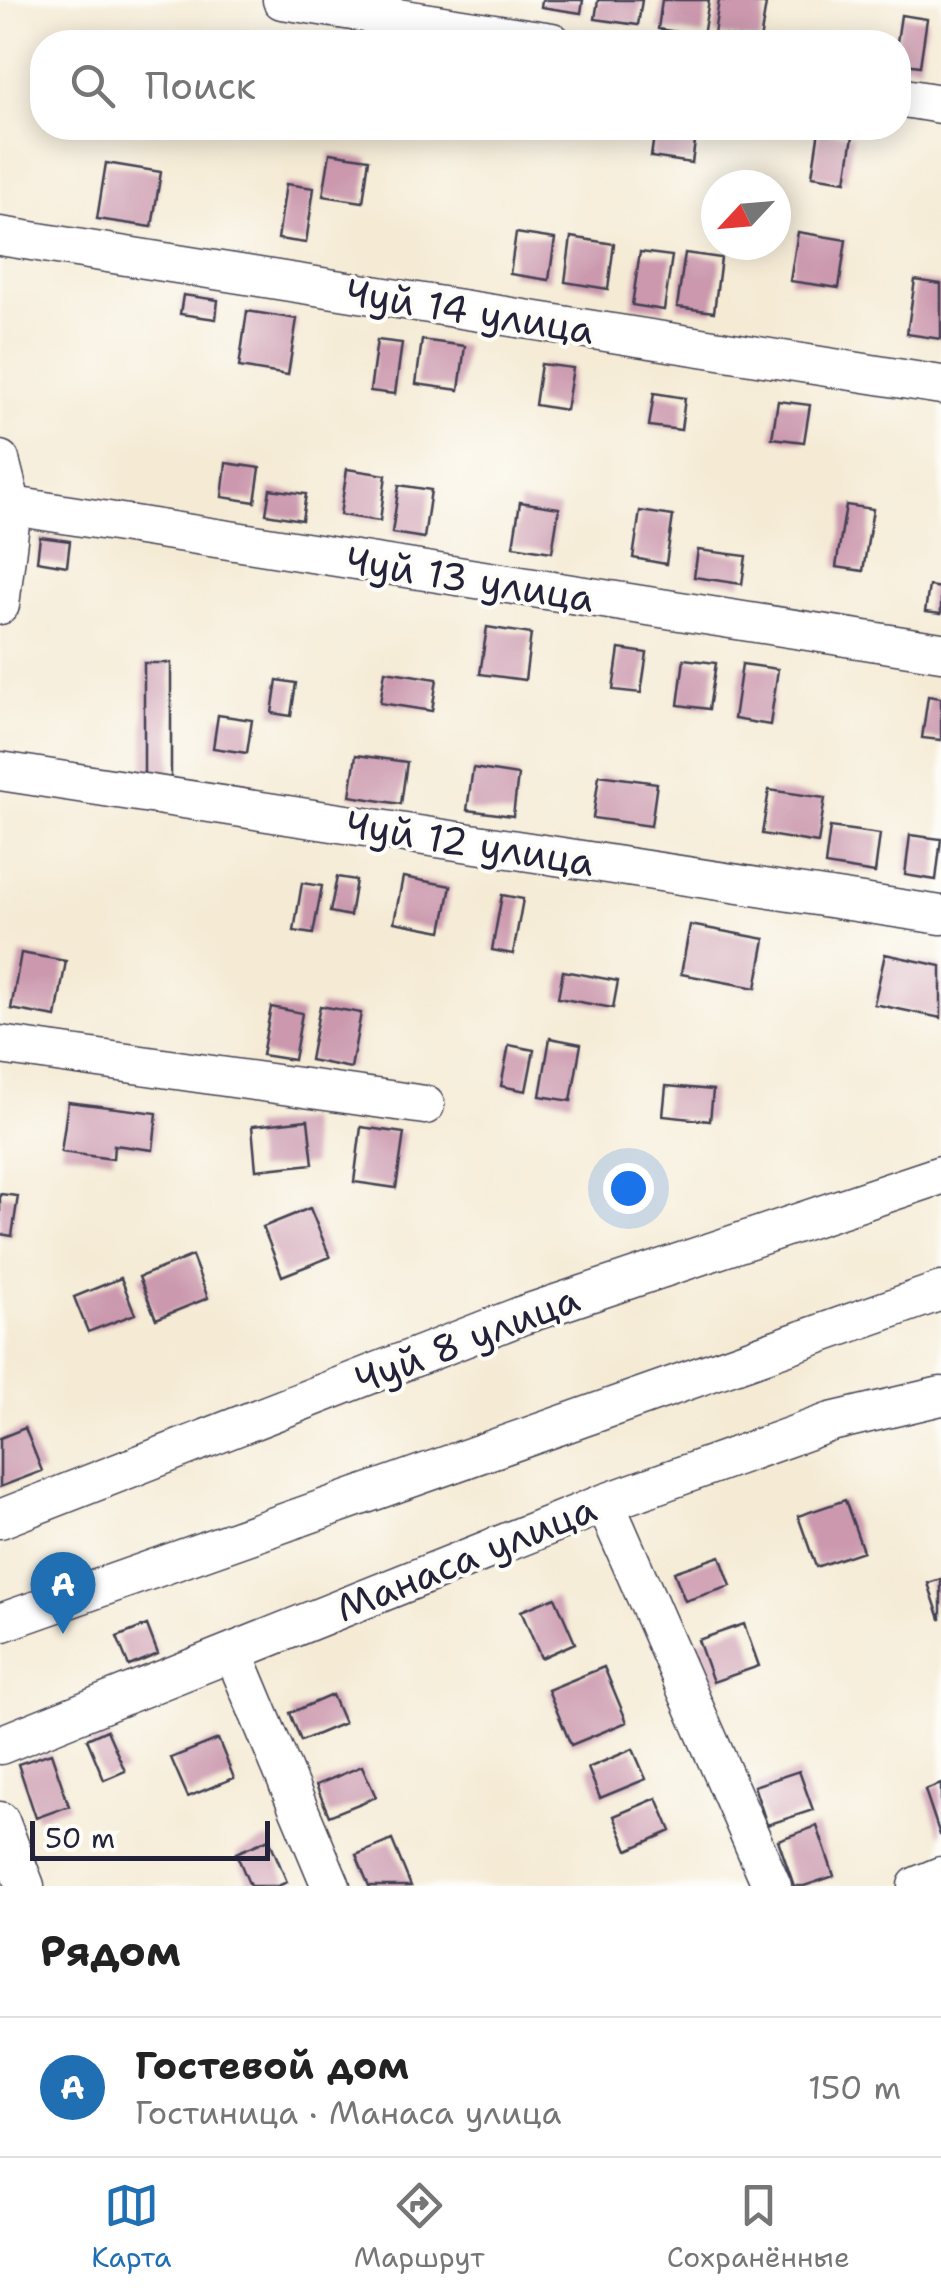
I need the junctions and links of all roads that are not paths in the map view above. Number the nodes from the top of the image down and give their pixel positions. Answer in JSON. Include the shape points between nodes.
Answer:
{"nodes":[{"id":1,"x":282,"y":0,"type":"edge"},
{"id":2,"x":475,"y":30,"type":"edge"},
{"id":3,"x":911,"y":99,"type":"edge"},
{"id":4,"x":941,"y":104,"type":"edge"},
{"id":5,"x":0,"y":236,"type":"edge"},
{"id":6,"x":941,"y":385,"type":"edge"},
{"id":7,"x":0,"y":460,"type":"edge"},
{"id":8,"x":6,"y":506,"type":"edge"},
{"id":9,"x":0,"y":606,"type":"edge"},
{"id":10,"x":941,"y":652,"type":"edge"},
{"id":11,"x":0,"y":770,"type":"edge"},
{"id":12,"x":941,"y":914,"type":"edge"},
{"id":13,"x":0,"y":1045,"type":"edge"},
{"id":14,"x":425,"y":1104,"type":"dead end"},
{"id":15,"x":941,"y":1175,"type":"edge"},
{"id":16,"x":941,"y":1291,"type":"edge"},
{"id":17,"x":941,"y":1396,"type":"edge"},
{"id":18,"x":604,"y":1503,"type":"junction"},
{"id":19,"x":0,"y":1520,"type":"edge"},
{"id":20,"x":0,"y":1623,"type":"edge"},
{"id":21,"x":233,"y":1652,"type":"junction"},
{"id":22,"x":0,"y":1745,"type":"edge"},
{"id":23,"x":0,"y":1820,"type":"edge"},
{"id":24,"x":941,"y":1876,"type":"edge"},
{"id":25,"x":25,"y":1886,"type":"edge"},
{"id":26,"x":331,"y":1886,"type":"edge"},
{"id":27,"x":772,"y":1886,"type":"edge"},
{"id":28,"x":917,"y":1886,"type":"edge"}],
"edges":[{"from":1,"to":2,"type":"street"},
{"from":3,"to":4,"type":"street"},
{"from":5,"to":6,"type":"street","name":"Чуй 14 улица"},
{"from":7,"to":8,"type":"street"},
{"from":8,"to":9,"type":"street"},
{"from":8,"to":10,"type":"street","name":"Чуй 13 улица"},
{"from":11,"to":12,"type":"street","name":"Чуй 12 улица"},
{"from":13,"to":14,"type":"street"},
{"from":15,"to":19,"type":"street","name":"Чуй 8 улица","via":[[523,1315]]},
{"from":16,"to":20,"type":"street"},
{"from":17,"to":18,"type":"street","name":"Манаса улица","via":[[831,1422]]},
{"from":18,"to":21,"type":"street","name":"Манаса улица"},
{"from":18,"to":27,"type":"street"},
{"from":21,"to":22,"type":"street","name":"Манаса улица"},
{"from":21,"to":26,"type":"street"},
{"from":23,"to":25,"type":"street"},
{"from":24,"to":28,"type":"street"}]}
